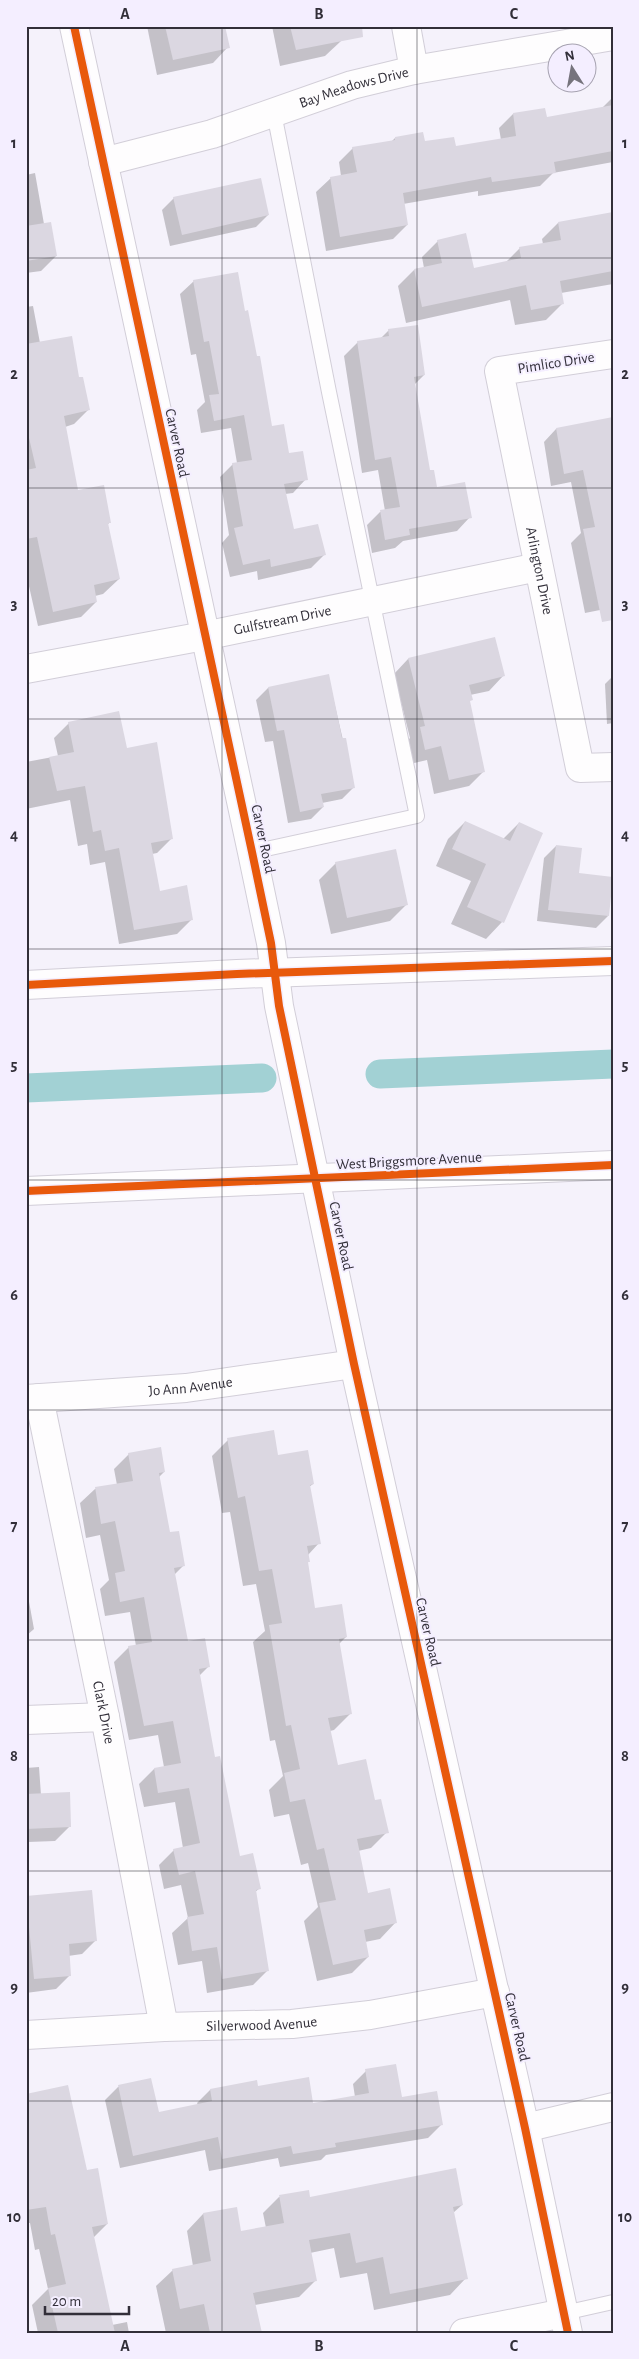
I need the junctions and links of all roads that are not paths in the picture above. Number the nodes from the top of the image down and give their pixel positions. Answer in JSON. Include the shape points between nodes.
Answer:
{"nodes":[{"id":1,"x":74,"y":26,"type":"edge"},
{"id":2,"x":406,"y":26,"type":"edge"},
{"id":3,"x":613,"y":36,"type":"edge"},
{"id":4,"x":414,"y":70,"type":"junction"},
{"id":5,"x":274,"y":113,"type":"junction"},
{"id":6,"x":103,"y":162,"type":"junction"},
{"id":7,"x":613,"y":354,"type":"edge"},
{"id":8,"x":499,"y":371,"type":"joint"},
{"id":9,"x":538,"y":567,"type":"junction"},
{"id":10,"x":371,"y":601,"type":"junction"},
{"id":11,"x":204,"y":636,"type":"junction"},
{"id":12,"x":26,"y":669,"type":"edge"},
{"id":13,"x":613,"y":767,"type":"edge"},
{"id":14,"x":252,"y":852,"type":"junction"},
{"id":15,"x":613,"y":961,"type":"edge"},
{"id":16,"x":275,"y":974,"type":"junction"},
{"id":17,"x":26,"y":985,"type":"edge"},
{"id":18,"x":613,"y":1165,"type":"edge"},
{"id":19,"x":315,"y":1179,"type":"junction"},
{"id":20,"x":26,"y":1191,"type":"edge"},
{"id":21,"x":354,"y":1364,"type":"junction"},
{"id":22,"x":33,"y":1399,"type":"edge"},
{"id":23,"x":106,"y":1718,"type":"junction"},
{"id":24,"x":26,"y":1720,"type":"edge"},
{"id":25,"x":495,"y":1992,"type":"junction"},
{"id":26,"x":164,"y":2027,"type":"junction"},
{"id":27,"x":26,"y":2035,"type":"edge"},
{"id":28,"x":613,"y":2107,"type":"edge"},
{"id":29,"x":525,"y":2128,"type":"junction"},
{"id":30,"x":613,"y":2302,"type":"edge"},
{"id":31,"x":566,"y":2323,"type":"edge"},
{"id":32,"x":464,"y":2333,"type":"edge"}],
"edges":[{"from":1,"to":6,"type":"street","name":"Carver Road"},
{"from":2,"to":4,"type":"street"},
{"from":3,"to":4,"type":"street","name":"Bay Meadows Drive"},
{"from":4,"to":5,"type":"street","name":"Bay Meadows Drive","via":[[352,85]]},
{"from":5,"to":6,"type":"street","name":"Bay Meadows Drive","via":[[212,134]]},
{"from":5,"to":10,"type":"lane"},
{"from":6,"to":11,"type":"street","name":"Carver Road"},
{"from":7,"to":8,"type":"street","name":"Pimlico Drive"},
{"from":8,"to":9,"type":"street","name":"Arlington Drive"},
{"from":9,"to":10,"type":"street","name":"Gulfstream Drive"},
{"from":9,"to":13,"type":"street","name":"Arlington Drive","via":[[580,768]]},
{"from":10,"to":11,"type":"street","name":"Gulfstream Drive"},
{"from":10,"to":14,"type":"lane","via":[[417,816]]},
{"from":11,"to":12,"type":"street","name":"Gulfstream Drive"},
{"from":11,"to":14,"type":"street","name":"Carver Road"},
{"from":14,"to":16,"type":"street","name":"Carver Road"},
{"from":15,"to":16,"type":"street"},
{"from":16,"to":17,"type":"street"},
{"from":16,"to":19,"type":"street","name":"Carver Road"},
{"from":18,"to":19,"type":"street","name":"West Briggsmore Avenue"},
{"from":19,"to":20,"type":"street","name":"West Briggsmore Avenue"},
{"from":19,"to":21,"type":"street","name":"Carver Road"},
{"from":21,"to":22,"type":"street","name":"Jo Ann Avenue","via":[[186,1388]]},
{"from":21,"to":25,"type":"street","name":"Carver Road"},
{"from":22,"to":23,"type":"street","name":"Clark Drive"},
{"from":23,"to":24,"type":"street"},
{"from":23,"to":26,"type":"street","name":"Clark Drive"},
{"from":25,"to":26,"type":"street","name":"Silverwood Avenue","via":[[370,2015],[292,2024]]},
{"from":25,"to":29,"type":"street","name":"Carver Road"},
{"from":26,"to":27,"type":"street","name":"Silverwood Avenue"},
{"from":28,"to":29,"type":"street"},
{"from":29,"to":31,"type":"street","name":"Carver Road"},
{"from":30,"to":31,"type":"lane"},
{"from":31,"to":32,"type":"street"}]}
